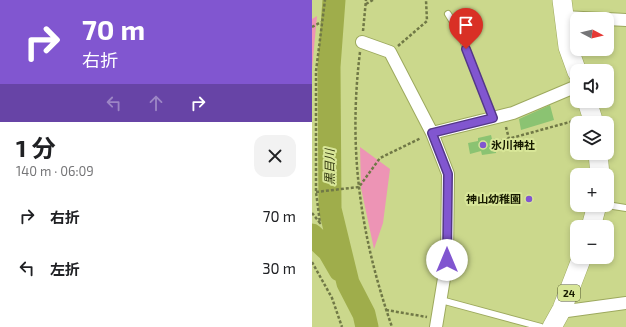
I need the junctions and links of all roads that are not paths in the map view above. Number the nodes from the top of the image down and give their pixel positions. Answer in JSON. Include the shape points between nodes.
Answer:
{"nodes":[{"id":1,"x":563,"y":8,"type":"edge"},
{"id":2,"x":578,"y":12,"type":"edge"},
{"id":3,"x":448,"y":14,"type":"dead end"},
{"id":4,"x":614,"y":19,"type":"edge"},
{"id":5,"x":626,"y":20,"type":"edge"},
{"id":6,"x":362,"y":42,"type":"road end"},
{"id":7,"x":574,"y":64,"type":"edge"},
{"id":8,"x":570,"y":89,"type":"edge"},
{"id":9,"x":493,"y":118,"type":"junction"},
{"id":10,"x":432,"y":133,"type":"junction"},
{"id":11,"x":614,"y":206,"type":"edge"},
{"id":12,"x":626,"y":208,"type":"edge"},
{"id":13,"x":579,"y":264,"type":"edge"},
{"id":14,"x":441,"y":300,"type":"junction"},
{"id":15,"x":626,"y":303,"type":"edge"},
{"id":16,"x":562,"y":309,"type":"junction"},
{"id":17,"x":436,"y":323,"type":"edge"},
{"id":18,"x":541,"y":327,"type":"edge"},
{"id":19,"x":552,"y":327,"type":"edge"}],
"edges":[{"from":1,"to":2,"type":"street"},
{"from":1,"to":7,"type":"main road","via":[[568,48]]},
{"from":3,"to":9,"type":"lane","via":[[461,35]]},
{"from":4,"to":5,"type":"street"},
{"from":6,"to":10,"type":"street","via":[[390,52]]},
{"from":8,"to":9,"type":"street"},
{"from":9,"to":10,"type":"street"},
{"from":10,"to":14,"type":"street","via":[[448,174],[447,260]]},
{"from":11,"to":12,"type":"lane"},
{"from":13,"to":16,"type":"main road","number":"24"},
{"from":14,"to":17,"type":"street"},
{"from":14,"to":18,"type":"lane"},
{"from":15,"to":16,"type":"street","via":[[567,311]]},
{"from":16,"to":19,"type":"main road","number":"24"}]}
